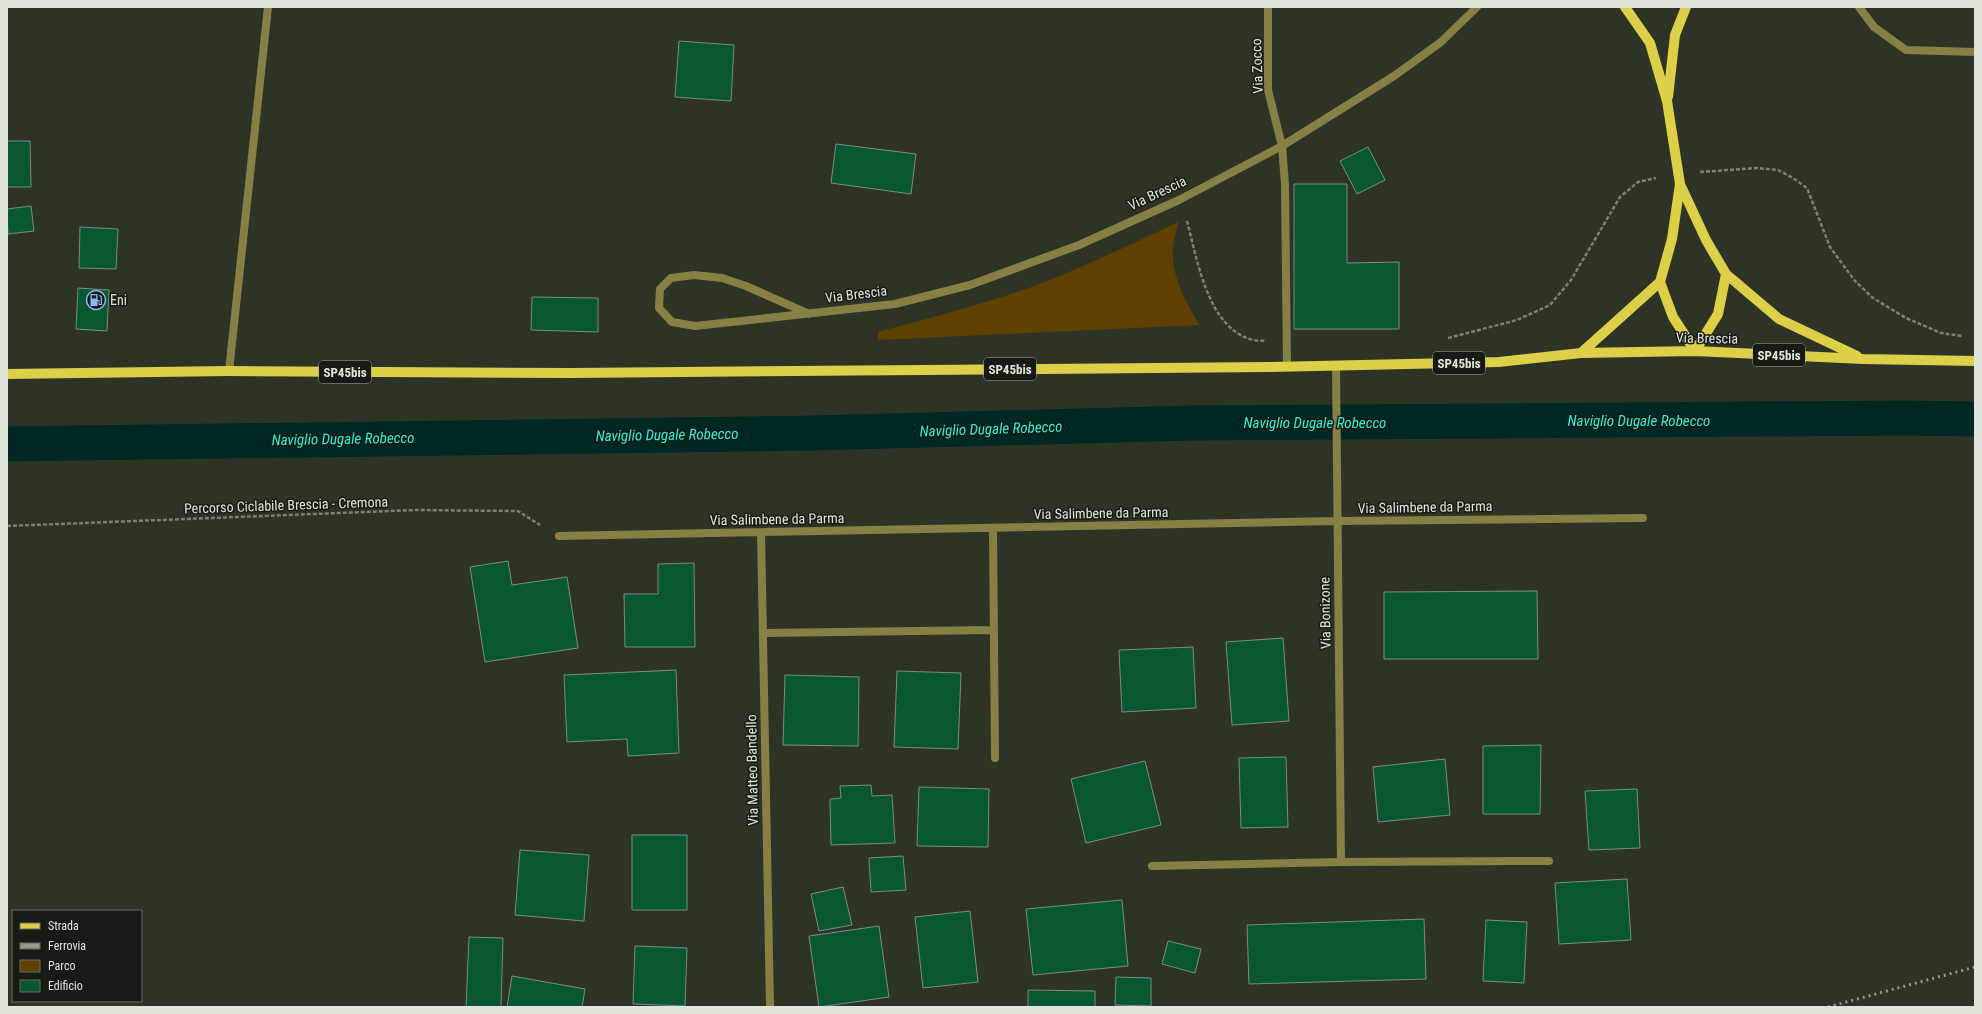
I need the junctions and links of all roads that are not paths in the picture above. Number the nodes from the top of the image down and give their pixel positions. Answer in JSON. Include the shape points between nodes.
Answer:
{"nodes":[{"id":1,"x":268,"y":7,"type":"edge"},
{"id":2,"x":1268,"y":7,"type":"edge"},
{"id":3,"x":1477,"y":7,"type":"edge"},
{"id":4,"x":1625,"y":7,"type":"edge"},
{"id":5,"x":1686,"y":7,"type":"edge"},
{"id":6,"x":1859,"y":7,"type":"edge"},
{"id":7,"x":1975,"y":52,"type":"edge"},
{"id":8,"x":1667,"y":101,"type":"junction"},
{"id":9,"x":1282,"y":146,"type":"junction"},
{"id":10,"x":1680,"y":184,"type":"junction"},
{"id":11,"x":1726,"y":274,"type":"junction"},
{"id":12,"x":1660,"y":282,"type":"junction"},
{"id":13,"x":809,"y":314,"type":"junction"},
{"id":14,"x":1695,"y":351,"type":"junction"},
{"id":15,"x":1582,"y":353,"type":"junction"},
{"id":16,"x":1863,"y":359,"type":"junction"},
{"id":17,"x":1975,"y":361,"type":"edge"},
{"id":18,"x":1336,"y":365,"type":"junction"},
{"id":19,"x":1287,"y":366,"type":"junction"},
{"id":20,"x":229,"y":371,"type":"junction"},
{"id":21,"x":7,"y":374,"type":"edge"},
{"id":22,"x":1643,"y":518,"type":"dead end"},
{"id":23,"x":1337,"y":521,"type":"junction"},
{"id":24,"x":993,"y":529,"type":"junction"},
{"id":25,"x":761,"y":533,"type":"junction"},
{"id":26,"x":558,"y":536,"type":"road end"},
{"id":27,"x":994,"y":630,"type":"junction"},
{"id":28,"x":763,"y":633,"type":"junction"},
{"id":29,"x":995,"y":758,"type":"dead end"},
{"id":30,"x":1549,"y":861,"type":"dead end"},
{"id":31,"x":1341,"y":862,"type":"junction"},
{"id":32,"x":1152,"y":866,"type":"dead end"},
{"id":33,"x":770,"y":1007,"type":"edge"}],
"edges":[{"from":1,"to":20,"type":"street"},
{"from":2,"to":9,"type":"street","name":"Via Zocco","via":[[1268,90]]},
{"from":3,"to":9,"type":"street","name":"Via Brescia","via":[[1440,42],[1394,76]]},
{"from":4,"to":8,"type":"main road","via":[[1650,43]]},
{"from":5,"to":8,"type":"main road","via":[[1675,35]]},
{"from":6,"to":7,"type":"street","via":[[1874,27],[1906,50]]},
{"from":8,"to":10,"type":"main road"},
{"from":9,"to":13,"type":"street","name":"Via Brescia","via":[[1179,200],[1079,244],[970,285],[895,304]]},
{"from":9,"to":19,"type":"street","name":"Via Zocco","via":[[1285,184]]},
{"from":10,"to":11,"type":"main road","via":[[1706,240]]},
{"from":10,"to":12,"type":"main road","via":[[1672,239]]},
{"from":11,"to":14,"type":"main road","via":[[1718,314]]},
{"from":11,"to":16,"type":"main road","via":[[1779,319]]},
{"from":12,"to":14,"type":"main road","via":[[1673,318]]},
{"from":12,"to":15,"type":"main road"},
{"from":13,"to":13,"type":"street","name":"Via Brescia","via":[[695,326],[672,322],[659,308],[660,289],[671,278],[694,275],[722,278]]},
{"from":14,"to":15,"type":"main road","name":"Via Brescia","number":"SP45bis"},
{"from":14,"to":16,"type":"main road","name":"Via Brescia","number":"SP45bis"},
{"from":15,"to":18,"type":"main road","number":"SP45bis","via":[[1499,362]]},
{"from":16,"to":17,"type":"main road","name":"Via Brescia","number":"SP45bis"},
{"from":18,"to":19,"type":"main road","number":"SP45bis"},
{"from":18,"to":23,"type":"street","name":"Via Bonizone"},
{"from":19,"to":20,"type":"main road","number":"SP45bis","via":[[579,373]]},
{"from":20,"to":21,"type":"main road","number":"SP45bis"},
{"from":22,"to":23,"type":"street","name":"Via Salimbene da Parma"},
{"from":23,"to":24,"type":"street","name":"Via Salimbene da Parma"},
{"from":23,"to":31,"type":"street","name":"Via Bonizone"},
{"from":24,"to":25,"type":"street","name":"Via Salimbene da Parma"},
{"from":24,"to":27,"type":"street"},
{"from":25,"to":26,"type":"street","name":"Via Salimbene da Parma"},
{"from":25,"to":28,"type":"street","name":"Via Matteo Bandello"},
{"from":27,"to":28,"type":"street"},
{"from":27,"to":29,"type":"street"},
{"from":28,"to":33,"type":"street","name":"Via Matteo Bandello"},
{"from":30,"to":31,"type":"street"},
{"from":31,"to":32,"type":"street"}]}
